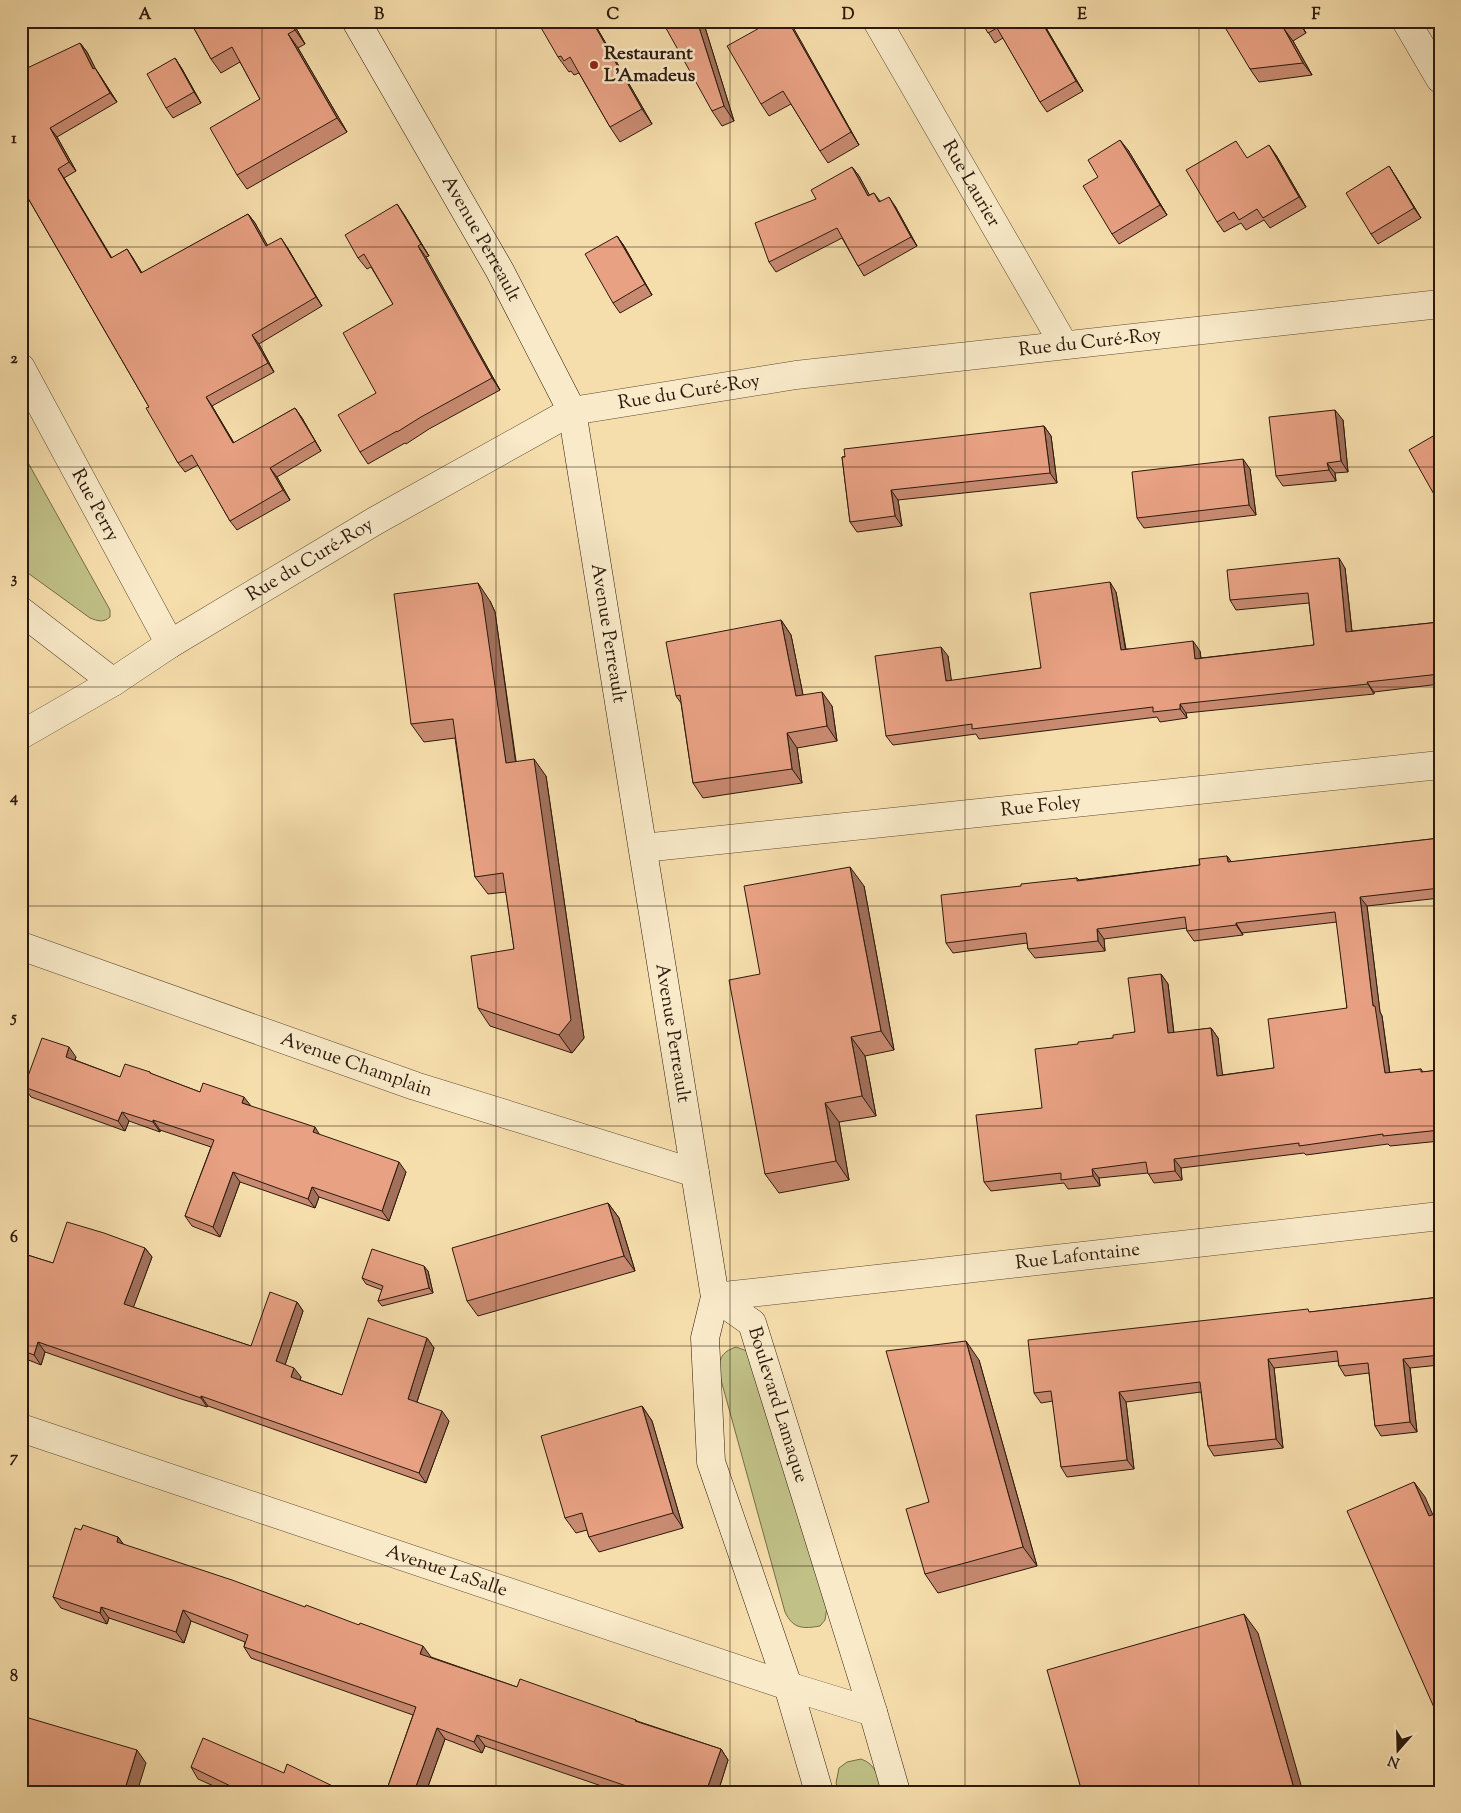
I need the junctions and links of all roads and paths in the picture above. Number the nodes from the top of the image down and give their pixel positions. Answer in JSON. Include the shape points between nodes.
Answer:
{"nodes":[{"id":1,"x":356,"y":21,"type":"edge"},
{"id":2,"x":877,"y":21,"type":"edge"},
{"id":3,"x":1406,"y":21,"type":"edge"},
{"id":4,"x":1440,"y":79,"type":"edge"},
{"id":5,"x":1440,"y":304,"type":"edge"},
{"id":6,"x":1064,"y":345,"type":"junction"},
{"id":7,"x":21,"y":368,"type":"edge"},
{"id":8,"x":572,"y":411,"type":"junction"},
{"id":9,"x":21,"y":611,"type":"edge"},
{"id":10,"x":170,"y":644,"type":"junction"},
{"id":11,"x":113,"y":682,"type":"junction"},
{"id":12,"x":21,"y":735,"type":"edge"},
{"id":13,"x":1440,"y":765,"type":"edge"},
{"id":14,"x":643,"y":848,"type":"junction"},
{"id":15,"x":21,"y":946,"type":"edge"},
{"id":16,"x":695,"y":1173,"type":"junction"},
{"id":17,"x":1440,"y":1216,"type":"edge"},
{"id":18,"x":715,"y":1297,"type":"junction"},
{"id":19,"x":21,"y":1428,"type":"edge"},
{"id":20,"x":788,"y":1686,"type":"junction"},
{"id":21,"x":873,"y":1712,"type":"junction"},
{"id":22,"x":819,"y":1792,"type":"edge"},
{"id":23,"x":896,"y":1792,"type":"edge"}],
"edges":[{"from":1,"to":8,"type":"street","name":"Avenue Perreault","via":[[500,271]]},
{"from":2,"to":6,"type":"street","name":"Rue Laurier"},
{"from":3,"to":4,"type":"street"},
{"from":5,"to":6,"type":"street","name":"Rue du Curé-Roy"},
{"from":6,"to":8,"type":"street","name":"Rue du Curé-Roy","via":[[796,375]]},
{"from":7,"to":10,"type":"street","name":"Rue Perry"},
{"from":8,"to":10,"type":"street","name":"Rue du Curé-Roy","via":[[375,521]]},
{"from":8,"to":14,"type":"street","name":"Avenue Perreault"},
{"from":9,"to":11,"type":"street"},
{"from":10,"to":11,"type":"street","name":"Rue du Curé-Roy"},
{"from":11,"to":12,"type":"street","name":"Rue du Curé-Roy"},
{"from":13,"to":14,"type":"street","name":"Rue Foley"},
{"from":14,"to":16,"type":"street","name":"Avenue Perreault"},
{"from":15,"to":16,"type":"street","name":"Avenue Champlain","via":[[415,1086]]},
{"from":16,"to":18,"type":"street","name":"Avenue Perreault"},
{"from":17,"to":18,"type":"street","name":"Rue Lafontaine"},
{"from":18,"to":20,"type":"street","via":[[705,1338],[711,1462]]},
{"from":18,"to":21,"type":"street","name":"Boulevard Lamaque","via":[[752,1322]]},
{"from":19,"to":20,"type":"street","name":"Avenue LaSalle"},
{"from":20,"to":21,"type":"street","name":"Avenue LaSalle"},
{"from":20,"to":22,"type":"street"},
{"from":21,"to":23,"type":"street","name":"Boulevard Lamaque"}]}
